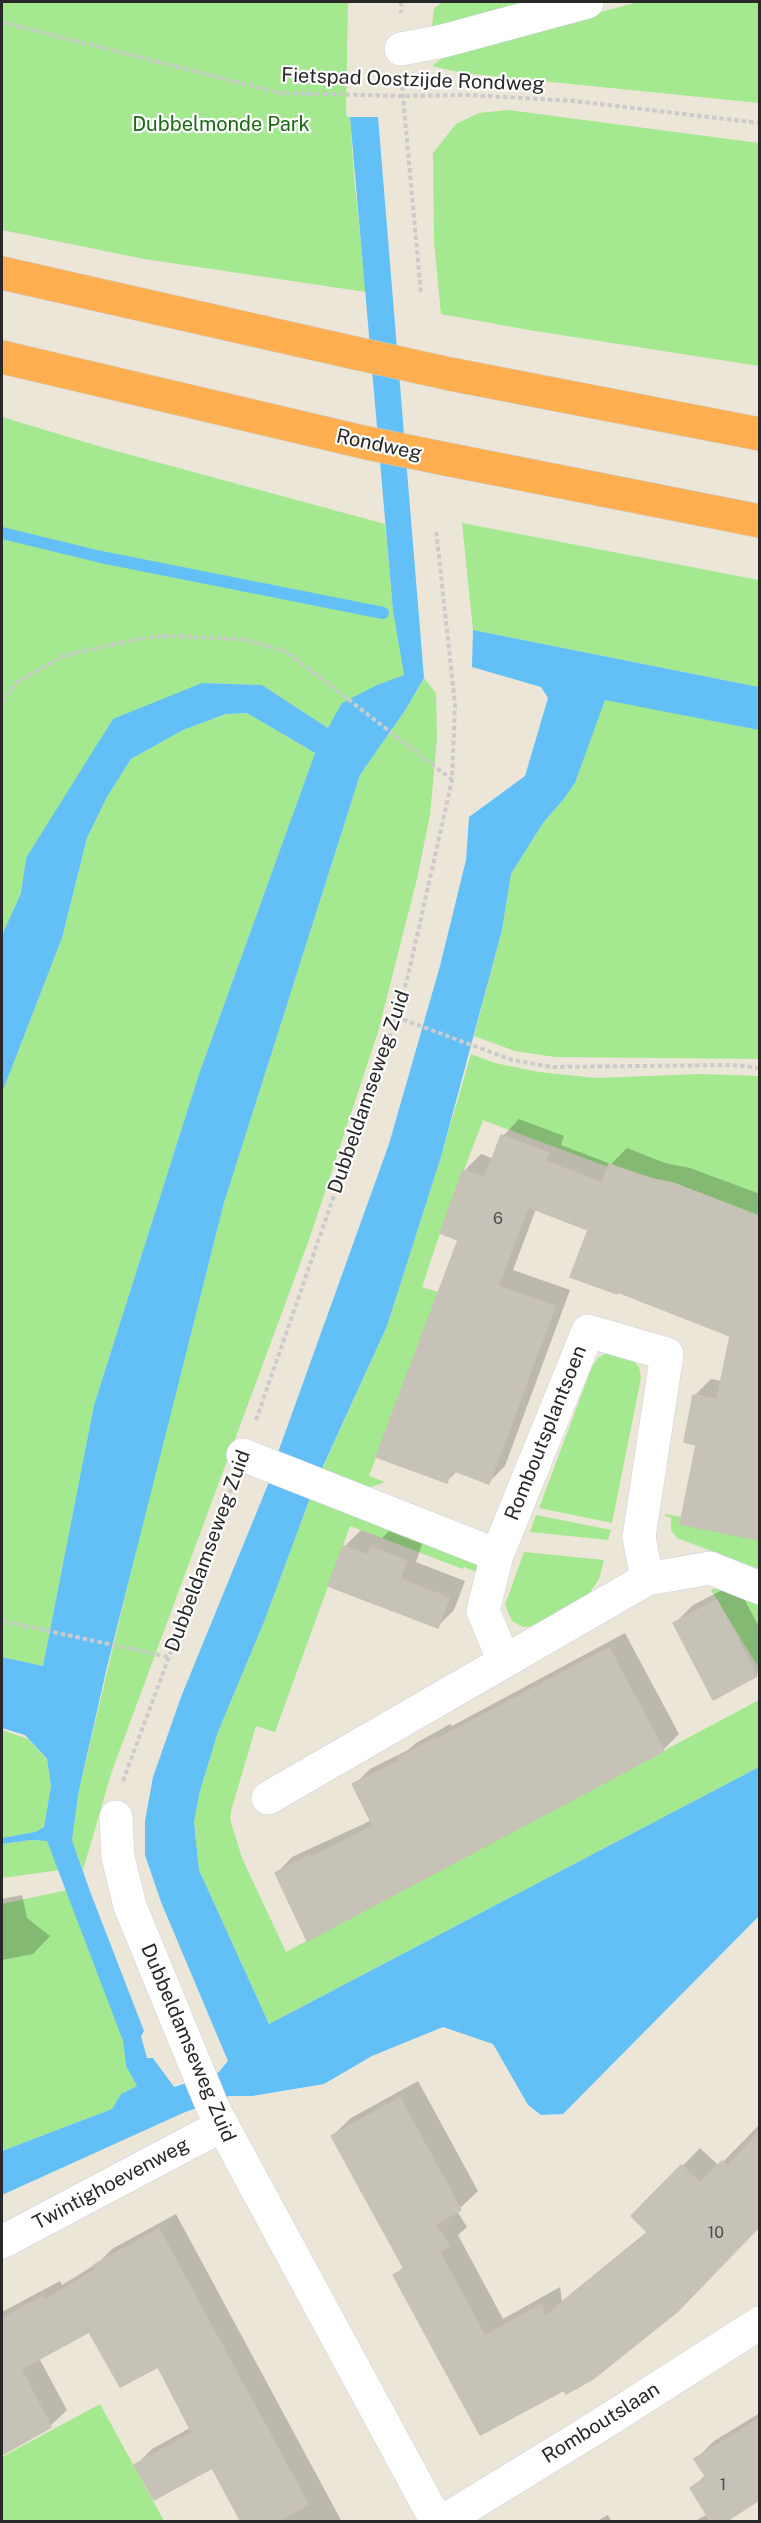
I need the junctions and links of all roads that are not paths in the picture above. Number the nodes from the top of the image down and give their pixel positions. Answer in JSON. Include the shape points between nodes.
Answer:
{"nodes":[{"id":1,"x":586,"y":2,"type":"edge"},
{"id":2,"x":401,"y":49,"type":"dead end"},
{"id":3,"x":2,"y":273,"type":"edge"},
{"id":4,"x":2,"y":357,"type":"edge"},
{"id":5,"x":759,"y":434,"type":"edge"},
{"id":6,"x":759,"y":521,"type":"edge"},
{"id":7,"x":254,"y":1459,"type":"road end"},
{"id":8,"x":497,"y":1555,"type":"junction"},
{"id":9,"x":647,"y":1579,"type":"junction"},
{"id":10,"x":759,"y":1588,"type":"edge"},
{"id":11,"x":504,"y":1661,"type":"junction"},
{"id":12,"x":268,"y":1798,"type":"dead end"},
{"id":13,"x":116,"y":1817,"type":"road end"},
{"id":14,"x":217,"y":2117,"type":"junction"},
{"id":15,"x":2,"y":2242,"type":"edge"},
{"id":16,"x":759,"y":2323,"type":"edge"},
{"id":17,"x":437,"y":2522,"type":"edge"},
{"id":18,"x":442,"y":2522,"type":"edge"}],
"edges":[{"from":1,"to":2,"type":"street"},
{"from":3,"to":5,"type":"highway","bridge":true,"via":[[450,374]]},
{"from":4,"to":6,"type":"highway","name":"Rondweg","bridge":true,"via":[[367,443]]},
{"from":7,"to":8,"type":"street"},
{"from":8,"to":9,"type":"street","name":"Romboutsplantsoen","via":[[588,1331],[667,1354],[639,1537]]},
{"from":8,"to":11,"type":"street","name":"Romboutsplantsoen","via":[[483,1611]]},
{"from":9,"to":10,"type":"street","via":[[710,1568]]},
{"from":9,"to":11,"type":"street"},
{"from":11,"to":12,"type":"street"},
{"from":13,"to":14,"type":"street","name":"Dubbeldamseweg Zuid","via":[[118,1857],[130,1906]]},
{"from":14,"to":15,"type":"street","name":"Twintighoevenweg"},
{"from":14,"to":17,"type":"street","name":"Dubbeldamseweg Zuid"},
{"from":16,"to":18,"type":"street","name":"Romboutslaan"}]}
